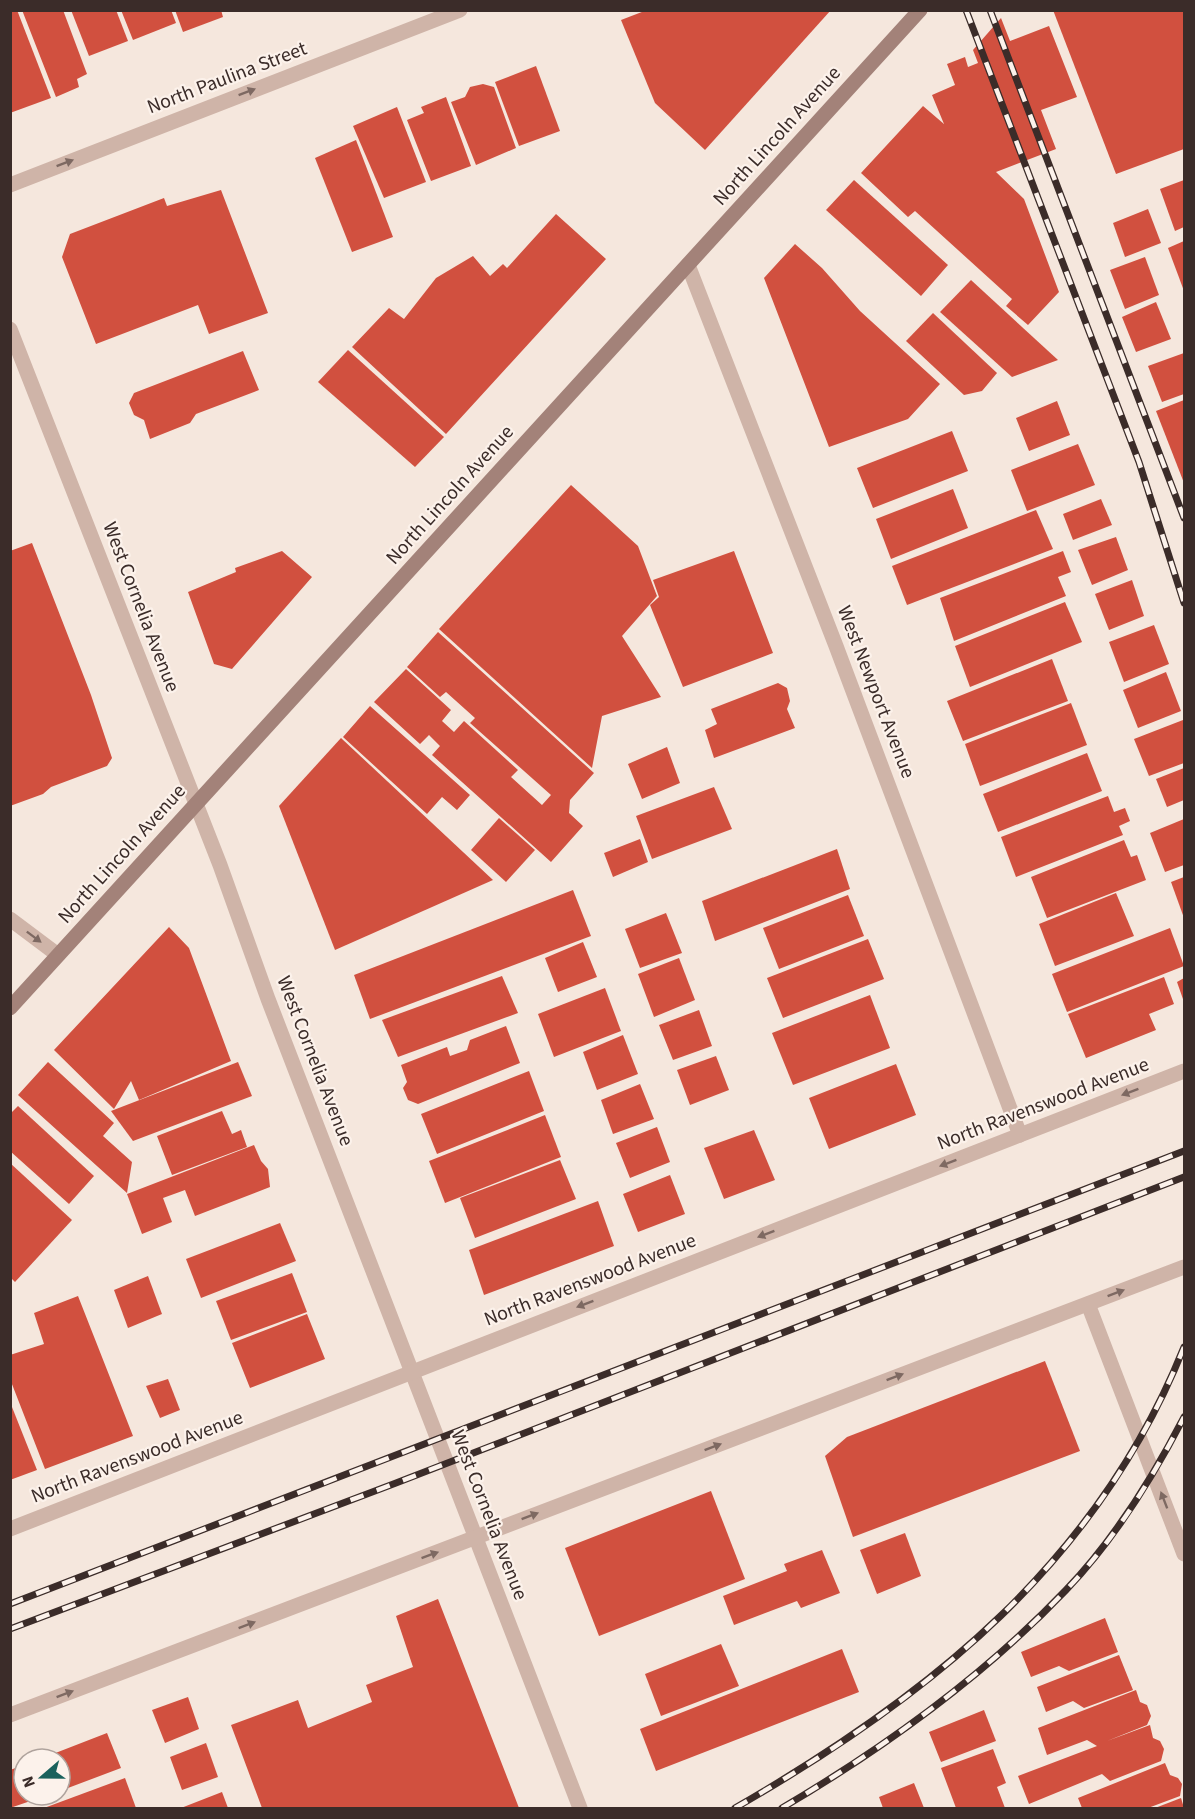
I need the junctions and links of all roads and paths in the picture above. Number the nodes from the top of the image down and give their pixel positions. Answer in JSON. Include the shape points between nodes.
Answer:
{"nodes":[{"id":1,"x":460,"y":10,"type":"edge"},
{"id":2,"x":920,"y":10,"type":"edge"},
{"id":3,"x":10,"y":185,"type":"edge"},
{"id":4,"x":688,"y":265,"type":"junction"},
{"id":5,"x":10,"y":329,"type":"edge"},
{"id":6,"x":196,"y":804,"type":"junction"},
{"id":7,"x":10,"y":919,"type":"edge"},
{"id":8,"x":58,"y":955,"type":"junction"},
{"id":9,"x":10,"y":1008,"type":"edge"},
{"id":10,"x":1185,"y":1071,"type":"edge"},
{"id":11,"x":1020,"y":1135,"type":"junction"},
{"id":12,"x":1185,"y":1267,"type":"edge"},
{"id":13,"x":1088,"y":1304,"type":"junction"},
{"id":14,"x":412,"y":1372,"type":"junction"},
{"id":15,"x":10,"y":1529,"type":"edge"},
{"id":16,"x":476,"y":1537,"type":"junction"},
{"id":17,"x":1185,"y":1554,"type":"edge"},
{"id":18,"x":10,"y":1715,"type":"edge"},
{"id":19,"x":580,"y":1809,"type":"edge"}],
"edges":[{"from":3,"to":1,"type":"street","name":"North Paulina Street","one_way":true},
{"from":2,"to":4,"type":"main road","name":"North Lincoln Avenue"},
{"from":4,"to":6,"type":"main road","name":"North Lincoln Avenue"},
{"from":4,"to":11,"type":"street","name":"West Newport Avenue"},
{"from":5,"to":6,"type":"street","name":"West Cornelia Avenue"},
{"from":6,"to":8,"type":"main road","name":"North Lincoln Avenue"},
{"from":6,"to":14,"type":"street","name":"West Cornelia Avenue"},
{"from":7,"to":8,"type":"street","one_way":true},
{"from":8,"to":9,"type":"main road","name":"North Lincoln Avenue"},
{"from":10,"to":11,"type":"street","name":"North Ravenswood Avenue","one_way":true},
{"from":11,"to":14,"type":"street","name":"North Ravenswood Avenue","one_way":true},
{"from":13,"to":12,"type":"street","one_way":true},
{"from":16,"to":13,"type":"street","one_way":true},
{"from":17,"to":13,"type":"street","one_way":true},
{"from":14,"to":15,"type":"street","name":"North Ravenswood Avenue"},
{"from":14,"to":16,"type":"street","name":"West Cornelia Avenue"},
{"from":18,"to":16,"type":"street","one_way":true},
{"from":16,"to":19,"type":"street","name":"West Cornelia Avenue"}]}
